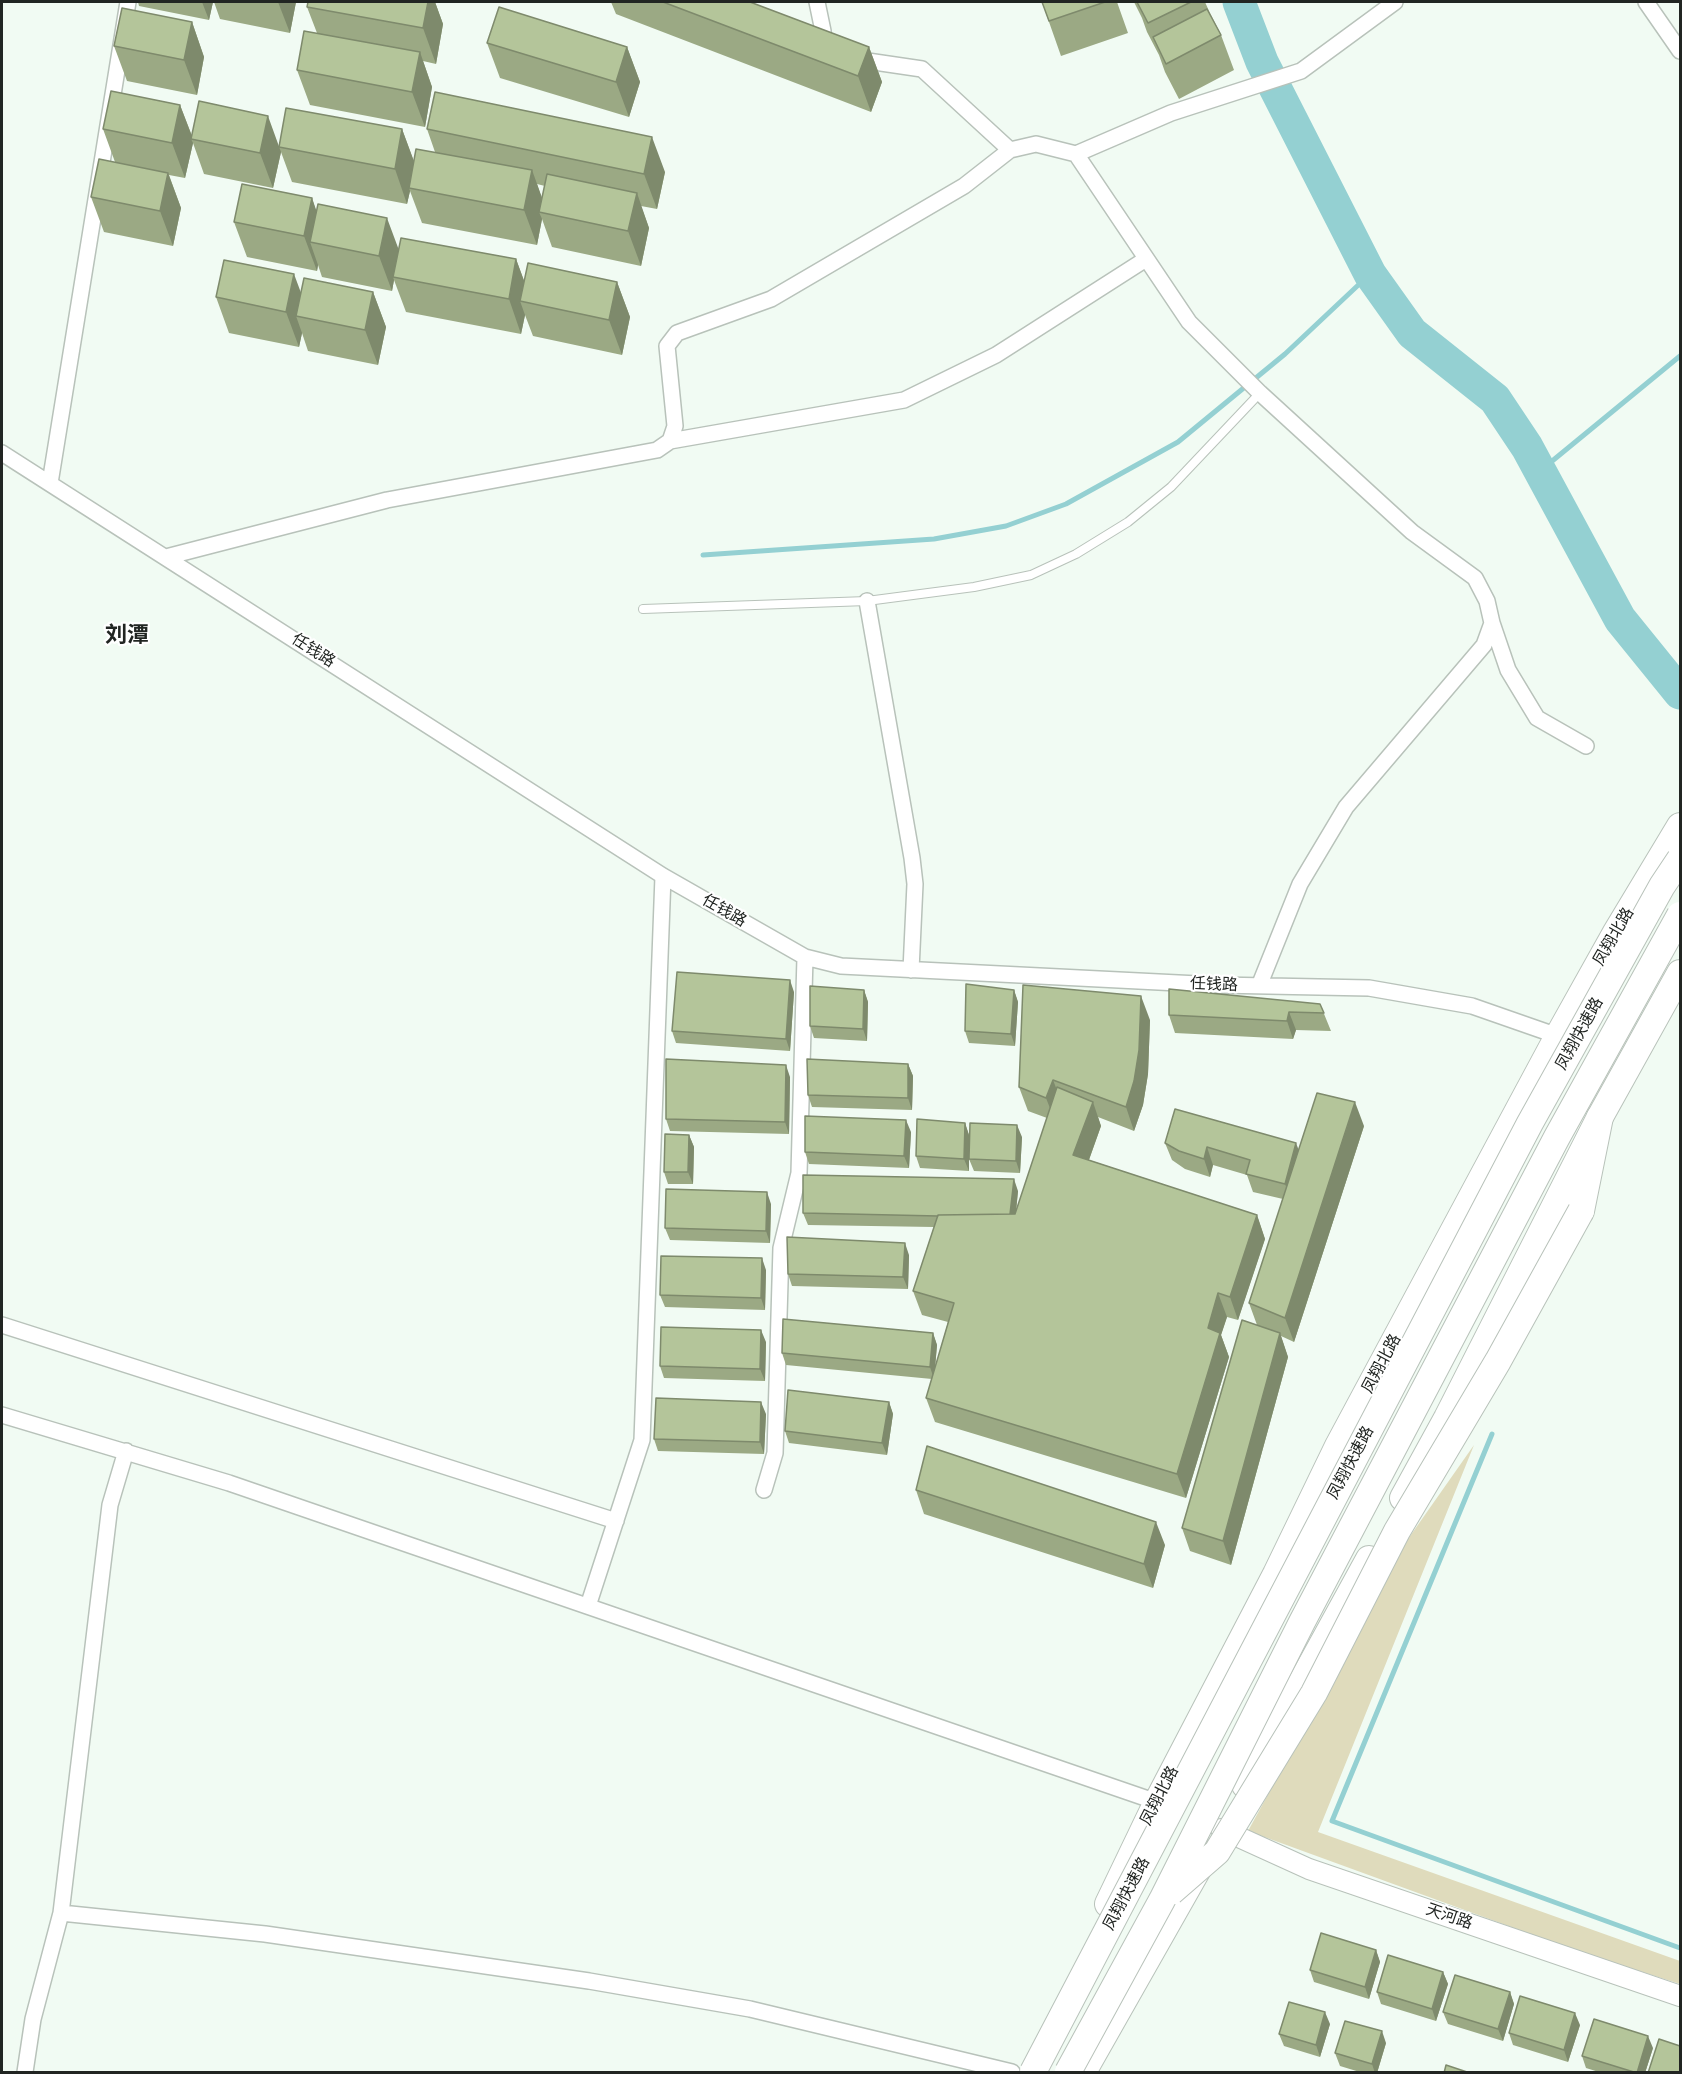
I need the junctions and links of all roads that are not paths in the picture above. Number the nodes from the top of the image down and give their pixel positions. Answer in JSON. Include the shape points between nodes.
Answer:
{"nodes":[{"id":1,"x":128,"y":2,"type":"edge"},
{"id":2,"x":817,"y":2,"type":"edge"},
{"id":3,"x":1395,"y":2,"type":"edge"},
{"id":4,"x":1646,"y":2,"type":"edge"},
{"id":5,"x":1680,"y":51,"type":"edge"},
{"id":6,"x":1010,"y":150,"type":"junction"},
{"id":7,"x":1076,"y":154,"type":"junction"},
{"id":8,"x":1146,"y":259,"type":"junction"},
{"id":9,"x":1260,"y":393,"type":"junction"},
{"id":10,"x":670,"y":441,"type":"junction"},
{"id":11,"x":2,"y":453,"type":"edge"},
{"id":12,"x":50,"y":483,"type":"junction"},
{"id":13,"x":166,"y":557,"type":"junction"},
{"id":14,"x":867,"y":601,"type":"junction"},
{"id":15,"x":643,"y":609,"type":"dead end"},
{"id":16,"x":1492,"y":623,"type":"junction"},
{"id":17,"x":1586,"y":746,"type":"dead end"},
{"id":18,"x":1680,"y":826,"type":"edge"},
{"id":19,"x":1680,"y":859,"type":"edge"},
{"id":20,"x":663,"y":876,"type":"junction"},
{"id":21,"x":1680,"y":915,"type":"edge"},
{"id":22,"x":805,"y":957,"type":"junction"},
{"id":23,"x":911,"y":970,"type":"junction"},
{"id":24,"x":1680,"y":973,"type":"edge"},
{"id":25,"x":1259,"y":986,"type":"junction"},
{"id":26,"x":1558,"y":1036,"type":"junction"},
{"id":27,"x":1600,"y":1117,"type":"junction"},
{"id":28,"x":2,"y":1325,"type":"edge"},
{"id":29,"x":2,"y":1415,"type":"edge"},
{"id":30,"x":126,"y":1451,"type":"junction"},
{"id":31,"x":764,"y":1490,"type":"dead end"},
{"id":32,"x":616,"y":1521,"type":"junction"},
{"id":33,"x":588,"y":1606,"type":"junction"},
{"id":34,"x":1157,"y":1802,"type":"junction"},
{"id":35,"x":1221,"y":1828,"type":"junction"},
{"id":36,"x":1162,"y":1900,"type":"junction"},
{"id":37,"x":61,"y":1913,"type":"junction"},
{"id":38,"x":1680,"y":1996,"type":"edge"},
{"id":39,"x":25,"y":2073,"type":"edge"},
{"id":40,"x":1012,"y":2073,"type":"edge"},
{"id":41,"x":1021,"y":2073,"type":"edge"},
{"id":42,"x":1033,"y":2073,"type":"edge"},
{"id":43,"x":1068,"y":2073,"type":"edge"},
{"id":44,"x":1083,"y":2073,"type":"edge"}],
"edges":[{"from":1,"to":12,"type":"street"},
{"from":2,"to":6,"type":"street","via":[[823,47],[838,56],[922,69]]},
{"from":3,"to":7,"type":"street","via":[[1301,71],[1171,113]]},
{"from":4,"to":5,"type":"street"},
{"from":6,"to":7,"type":"street","via":[[1036,144]]},
{"from":6,"to":10,"type":"street","via":[[964,186],[771,299],[677,333],[667,346],[675,426]]},
{"from":7,"to":8,"type":"street"},
{"from":8,"to":9,"type":"street","via":[[1189,322]]},
{"from":8,"to":10,"type":"street","via":[[996,355],[904,400]]},
{"from":9,"to":14,"type":"lane","via":[[1171,487],[1128,522],[1076,554],[1031,575]]},
{"from":9,"to":16,"type":"street","via":[[1412,532],[1475,578],[1487,601]]},
{"from":10,"to":13,"type":"street","via":[[657,450],[387,500]]},
{"from":11,"to":12,"type":"street","name":"任钱路"},
{"from":12,"to":13,"type":"street","name":"任钱路"},
{"from":13,"to":20,"type":"street","name":"任钱路"},
{"from":14,"to":15,"type":"lane"},
{"from":14,"to":23,"type":"street","via":[[913,867]]},
{"from":16,"to":17,"type":"street","via":[[1508,670],[1537,717]]},
{"from":16,"to":25,"type":"street","via":[[1484,645],[1346,807],[1300,884]]},
{"from":18,"to":26,"type":"main road","name":"凤翔北路"},
{"from":19,"to":42,"type":"main road","name":"凤翔快速路","bridge":true,"via":[[1530,1123]]},
{"from":20,"to":22,"type":"street","name":"任钱路"},
{"from":20,"to":32,"type":"street","via":[[642,1440]]},
{"from":21,"to":36,"type":"main road","name":"凤翔快速路","bridge":true,"via":[[1557,1137],[1302,1622]]},
{"from":22,"to":23,"type":"street","name":"任钱路","via":[[841,966]]},
{"from":22,"to":31,"type":"street","via":[[798,1173],[781,1248],[775,1453]]},
{"from":23,"to":25,"type":"street","name":"任钱路"},
{"from":24,"to":27,"type":"main road"},
{"from":25,"to":26,"type":"street","name":"任钱路","via":[[1369,988],[1472,1006]]},
{"from":26,"to":34,"type":"main road","name":"凤翔北路","via":[[1338,1446]]},
{"from":27,"to":35,"type":"main road","via":[[1447,1418]]},
{"from":27,"to":36,"type":"main road","bridge":true,"via":[[1581,1211],[1397,1531],[1314,1694],[1217,1852]]},
{"from":28,"to":32,"type":"street"},
{"from":29,"to":30,"type":"street"},
{"from":30,"to":33,"type":"street"},
{"from":30,"to":37,"type":"street","via":[[110,1505]]},
{"from":32,"to":33,"type":"street"},
{"from":33,"to":34,"type":"street"},
{"from":34,"to":41,"type":"main road","name":"凤翔北路"},
{"from":35,"to":38,"type":"street","name":"天河路","via":[[1309,1869]]},
{"from":35,"to":44,"type":"main road"},
{"from":36,"to":43,"type":"main road","name":"凤翔快速路","bridge":true},
{"from":37,"to":39,"type":"street","via":[[33,2019]]},
{"from":37,"to":40,"type":"street","via":[[265,1934],[590,1981],[750,2009]]}]}
